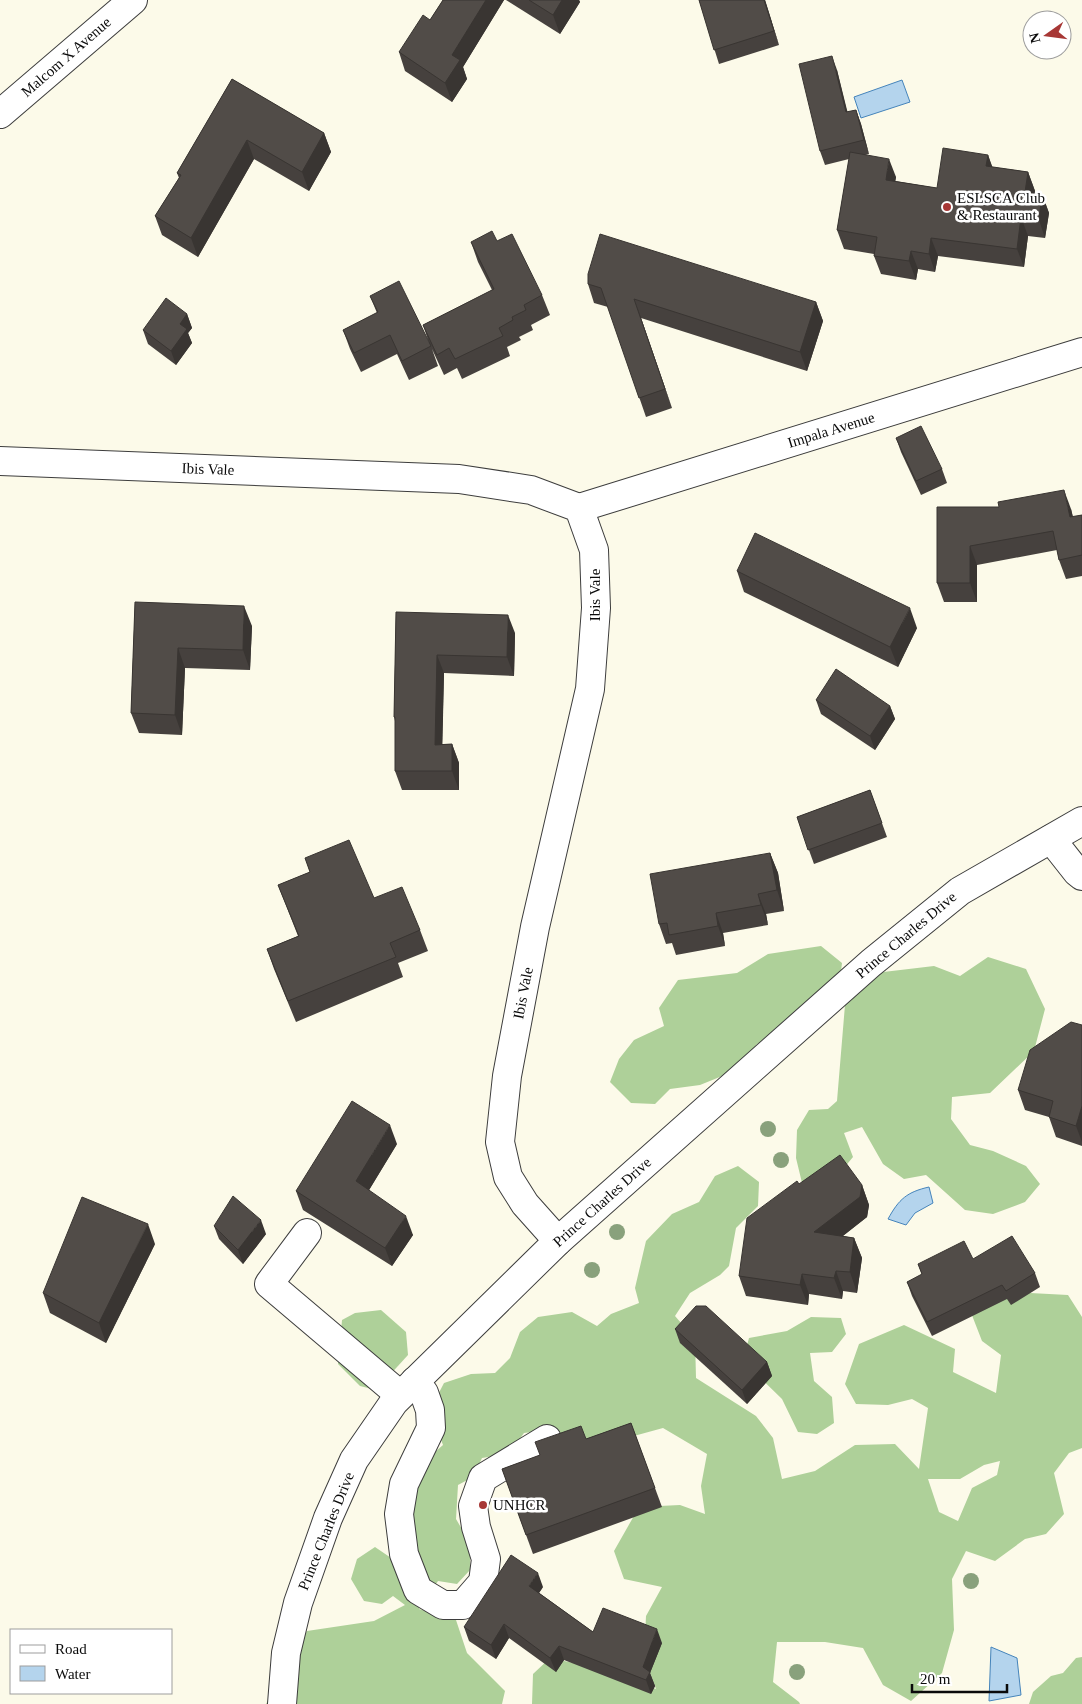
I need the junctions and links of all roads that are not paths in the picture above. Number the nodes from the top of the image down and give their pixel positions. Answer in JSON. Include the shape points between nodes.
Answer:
{"nodes":[{"id":1,"x":132,"y":0,"type":"edge"},
{"id":2,"x":0,"y":114,"type":"edge"},
{"id":3,"x":1082,"y":352,"type":"edge"},
{"id":4,"x":0,"y":461,"type":"edge"},
{"id":5,"x":579,"y":508,"type":"junction"},
{"id":6,"x":1082,"y":821,"type":"edge"},
{"id":7,"x":1051,"y":839,"type":"junction"},
{"id":8,"x":1082,"y":876,"type":"edge"},
{"id":9,"x":306,"y":1233,"type":"dead end"},
{"id":10,"x":558,"y":1241,"type":"junction"},
{"id":11,"x":407,"y":1388,"type":"junction"},
{"id":12,"x":547,"y":1440,"type":"edge"},
{"id":13,"x":282,"y":1704,"type":"edge"}],
"edges":[{"from":1,"to":2,"type":"street","name":"Malcom X Avenue"},
{"from":3,"to":5,"type":"street","name":"Impala Avenue"},
{"from":4,"to":5,"type":"street","name":"Ibis Vale","via":[[459,478],[531,490]]},
{"from":5,"to":10,"type":"street","name":"Ibis Vale","via":[[594,550],[596,608],[590,689],[535,927],[507,1076],[500,1142],[508,1177],[525,1204]]},
{"from":6,"to":7,"type":"street","name":"Prince Charles Drive"},
{"from":7,"to":8,"type":"street"},
{"from":7,"to":10,"type":"street","name":"Prince Charles Drive","via":[[960,891],[871,963]]},
{"from":9,"to":11,"type":"street","via":[[269,1284]]},
{"from":10,"to":11,"type":"street","name":"Prince Charles Drive"},
{"from":11,"to":12,"type":"street","via":[[424,1394],[430,1410],[431,1428],[404,1484],[399,1514],[404,1554],[418,1590],[443,1605],[463,1605],[483,1582],[486,1559],[473,1506],[483,1478]]},
{"from":11,"to":13,"type":"street","name":"Prince Charles Drive","via":[[354,1460],[328,1518],[298,1603],[286,1653]]}]}
